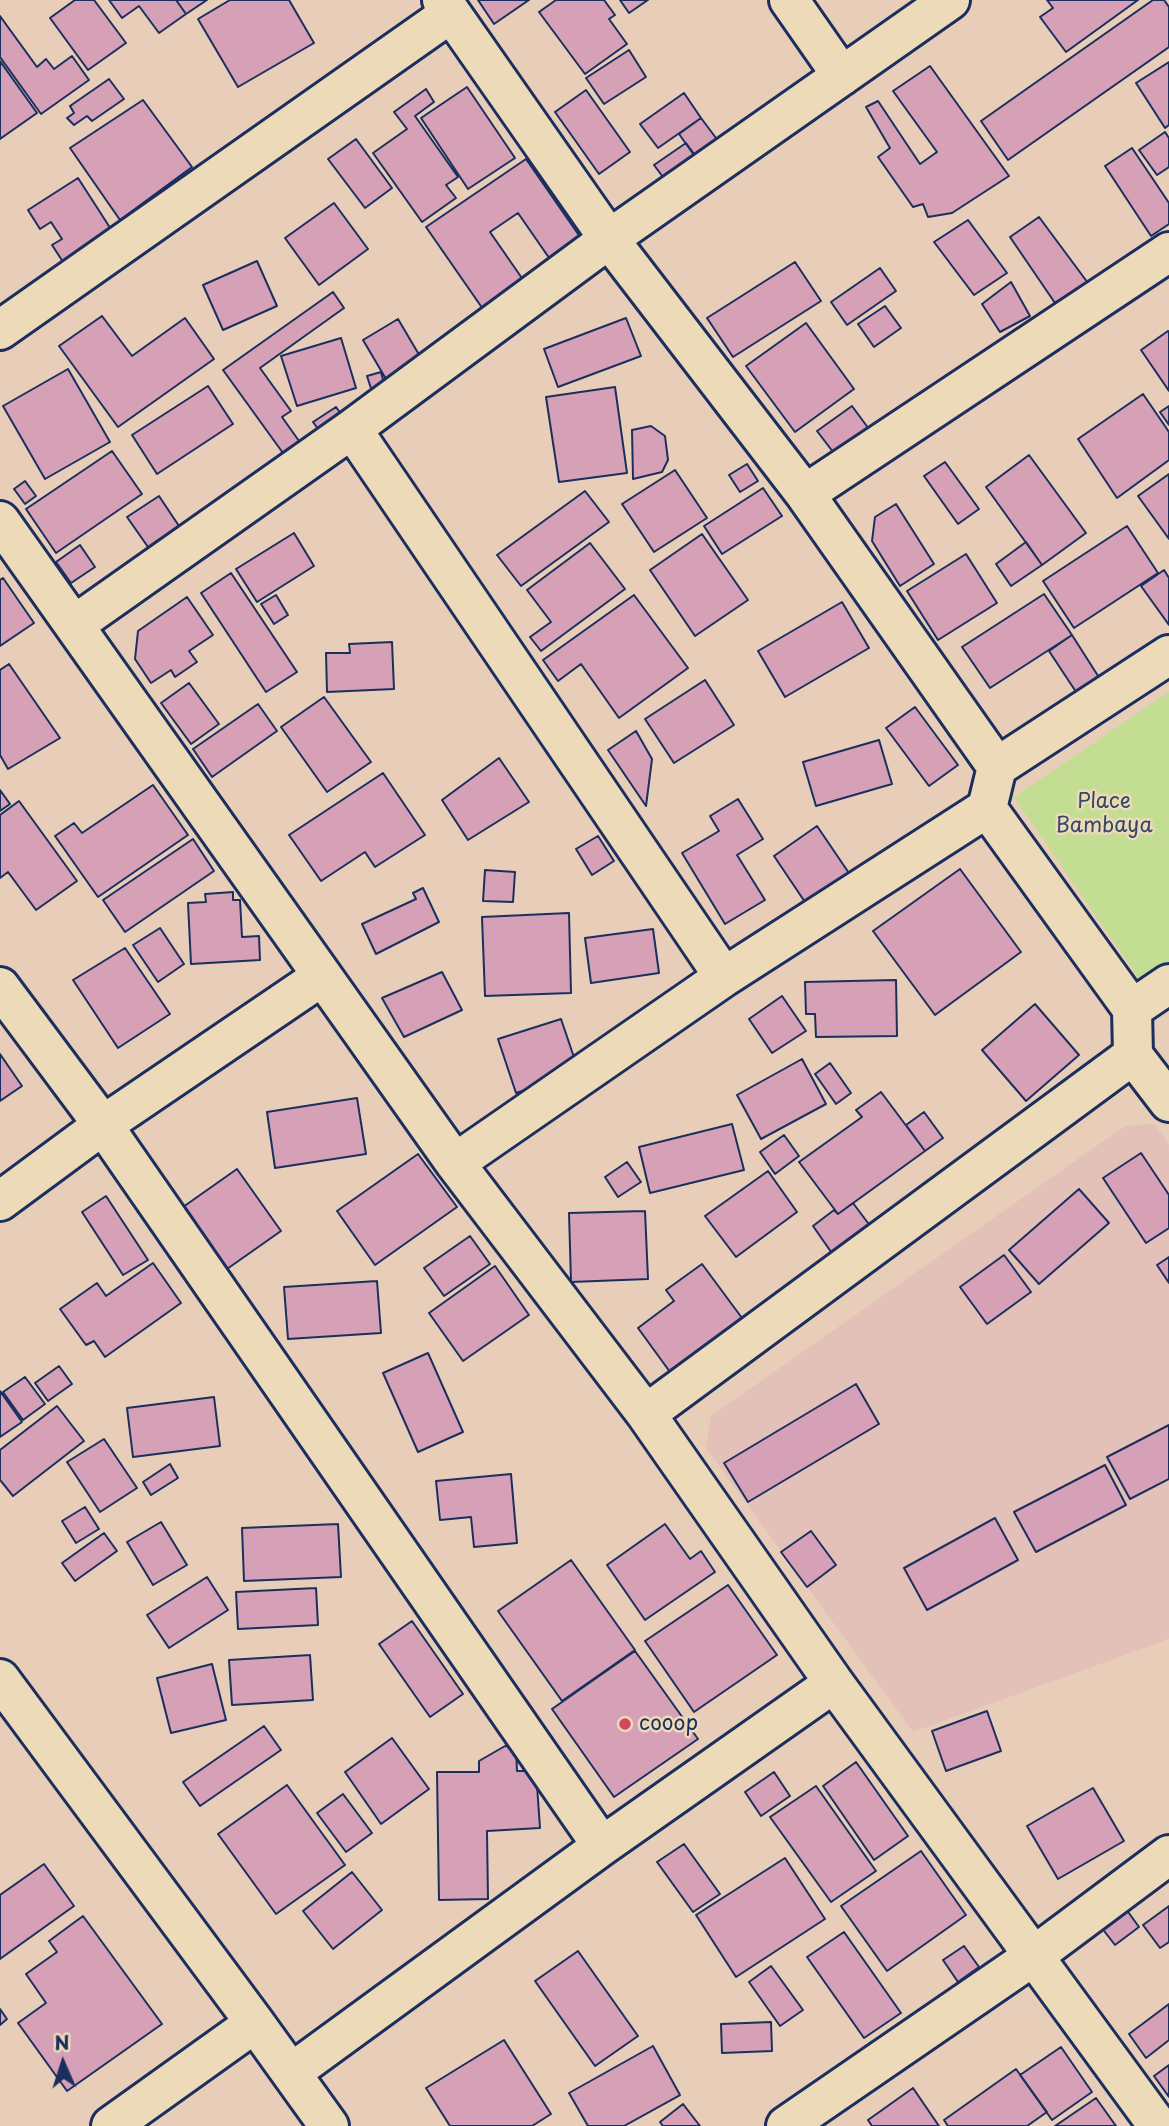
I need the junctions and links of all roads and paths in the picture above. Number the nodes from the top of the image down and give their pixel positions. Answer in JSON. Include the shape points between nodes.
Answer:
{"nodes":[{"id":1,"x":789,"y":0,"type":"edge"},
{"id":2,"x":950,"y":0,"type":"edge"},
{"id":3,"x":446,"y":7,"type":"edge"},
{"id":4,"x":842,"y":76,"type":"junction"},
{"id":5,"x":609,"y":239,"type":"junction"},
{"id":6,"x":1169,"y":251,"type":"edge"},
{"id":7,"x":0,"y":330,"type":"edge"},
{"id":8,"x":352,"y":429,"type":"junction"},
{"id":9,"x":805,"y":494,"type":"junction"},
{"id":10,"x":0,"y":522,"type":"edge"},
{"id":11,"x":74,"y":625,"type":"junction"},
{"id":12,"x":1169,"y":655,"type":"edge"},
{"id":13,"x":997,"y":767,"type":"junction"},
{"id":14,"x":987,"y":808,"type":"junction"},
{"id":15,"x":321,"y":977,"type":"junction"},
{"id":16,"x":724,"y":977,"type":"junction"},
{"id":17,"x":1169,"y":984,"type":"edge"},
{"id":18,"x":0,"y":987,"type":"edge"},
{"id":19,"x":1132,"y":1009,"type":"junction"},
{"id":20,"x":1133,"y":1055,"type":"junction"},
{"id":21,"x":1169,"y":1102,"type":"edge"},
{"id":22,"x":103,"y":1125,"type":"junction"},
{"id":23,"x":455,"y":1163,"type":"junction"},
{"id":24,"x":0,"y":1201,"type":"edge"},
{"id":25,"x":646,"y":1414,"type":"junction"},
{"id":26,"x":0,"y":1679,"type":"edge"},
{"id":27,"x":834,"y":1683,"type":"junction"},
{"id":28,"x":602,"y":1846,"type":"junction"},
{"id":29,"x":1169,"y":1854,"type":"edge"},
{"id":30,"x":1035,"y":1955,"type":"junction"},
{"id":31,"x":256,"y":2023,"type":"junction"},
{"id":32,"x":291,"y":2073,"type":"junction"},
{"id":33,"x":111,"y":2126,"type":"edge"},
{"id":34,"x":329,"y":2126,"type":"edge"},
{"id":35,"x":786,"y":2126,"type":"edge"},
{"id":36,"x":1158,"y":2126,"type":"edge"}],
"edges":[{"from":1,"to":4,"type":"street"},
{"from":2,"to":4,"type":"street"},
{"from":3,"to":5,"type":"street"},
{"from":3,"to":7,"type":"street"},
{"from":4,"to":5,"type":"street"},
{"from":5,"to":8,"type":"street"},
{"from":5,"to":9,"type":"street"},
{"from":6,"to":9,"type":"street"},
{"from":8,"to":11,"type":"street"},
{"from":8,"to":16,"type":"street"},
{"from":9,"to":13,"type":"street"},
{"from":10,"to":11,"type":"street"},
{"from":11,"to":15,"type":"street"},
{"from":12,"to":13,"type":"street"},
{"from":13,"to":14,"type":"street"},
{"from":14,"to":16,"type":"street"},
{"from":14,"to":19,"type":"street"},
{"from":15,"to":22,"type":"street"},
{"from":15,"to":23,"type":"street"},
{"from":16,"to":23,"type":"street"},
{"from":17,"to":19,"type":"street"},
{"from":18,"to":22,"type":"street"},
{"from":19,"to":20,"type":"street"},
{"from":20,"to":21,"type":"street"},
{"from":20,"to":25,"type":"street"},
{"from":22,"to":24,"type":"street"},
{"from":22,"to":28,"type":"street"},
{"from":23,"to":25,"type":"street"},
{"from":25,"to":27,"type":"street"},
{"from":26,"to":31,"type":"street"},
{"from":27,"to":28,"type":"street"},
{"from":27,"to":30,"type":"street"},
{"from":28,"to":32,"type":"street"},
{"from":29,"to":30,"type":"street"},
{"from":30,"to":35,"type":"street"},
{"from":30,"to":36,"type":"street"},
{"from":31,"to":32,"type":"street"},
{"from":31,"to":33,"type":"street"},
{"from":32,"to":34,"type":"street"}]}
